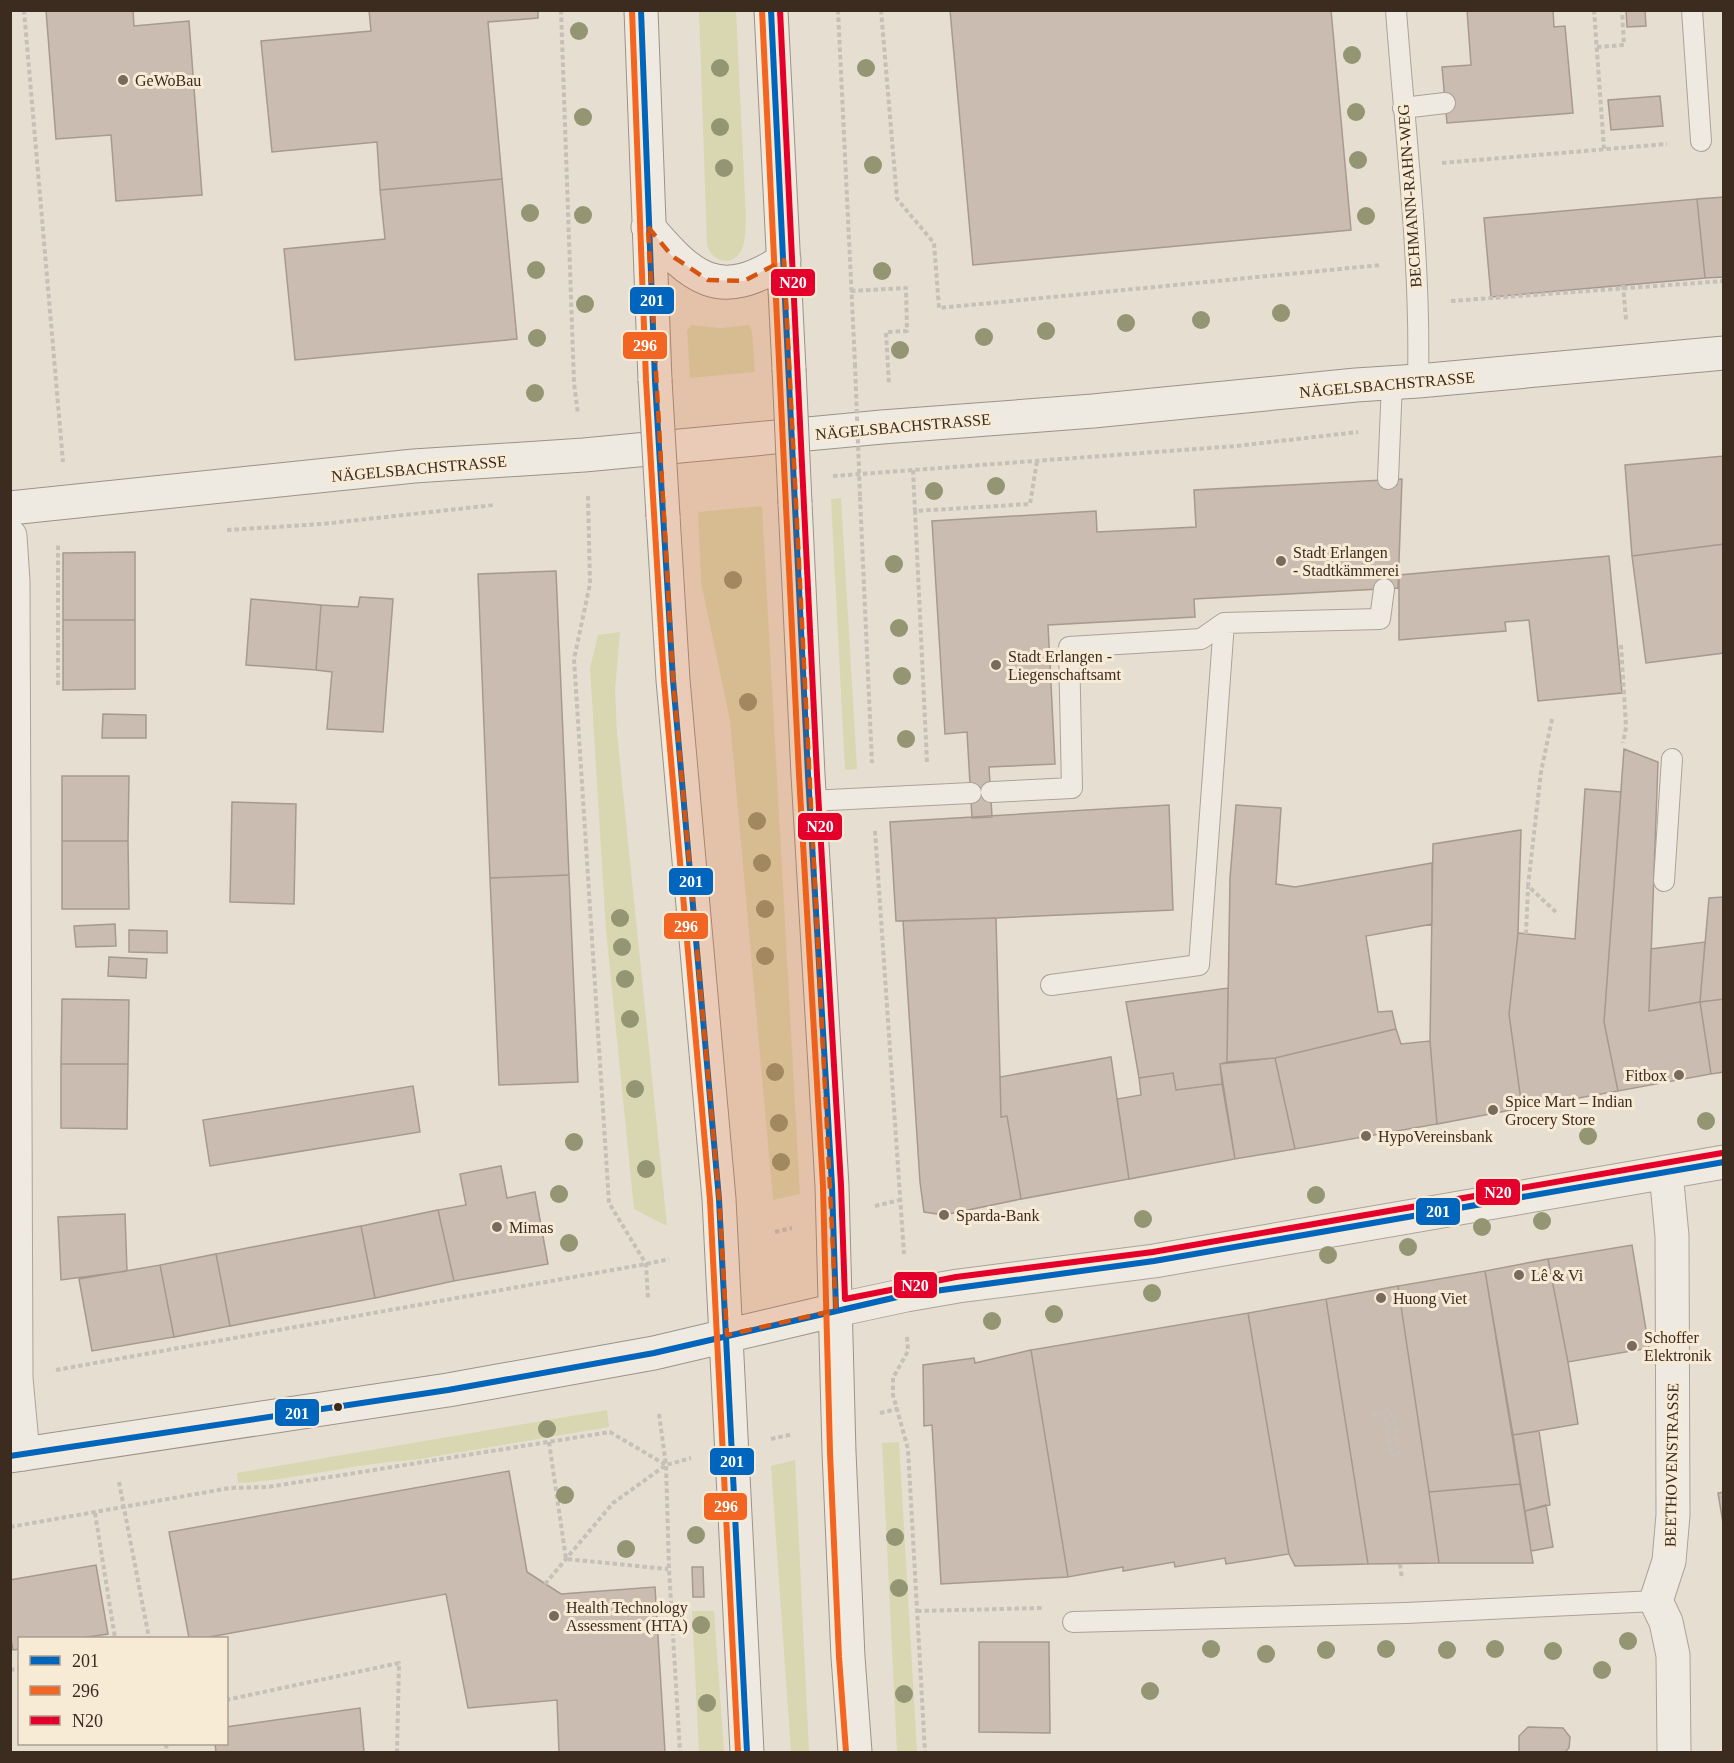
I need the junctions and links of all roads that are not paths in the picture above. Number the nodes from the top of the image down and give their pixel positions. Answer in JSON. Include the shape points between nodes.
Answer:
{"nodes":[{"id":1,"x":641,"y":10,"type":"edge"},
{"id":2,"x":771,"y":10,"type":"edge"},
{"id":3,"x":1396,"y":10,"type":"edge"},
{"id":4,"x":1692,"y":10,"type":"edge"},
{"id":5,"x":1445,"y":103,"type":"dead end"},
{"id":6,"x":1403,"y":108,"type":"junction"},
{"id":7,"x":1701,"y":141,"type":"road end"},
{"id":8,"x":648,"y":227,"type":"junction"},
{"id":9,"x":784,"y":260,"type":"junction"},
{"id":10,"x":1724,"y":353,"type":"edge"},
{"id":11,"x":1405,"y":382,"type":"junction"},
{"id":12,"x":1388,"y":479,"type":"dead end"},
{"id":13,"x":10,"y":508,"type":"edge"},
{"id":14,"x":10,"y":536,"type":"edge"},
{"id":15,"x":1384,"y":589,"type":"dead end"},
{"id":16,"x":1224,"y":623,"type":"junction"},
{"id":17,"x":1672,"y":759,"type":"dead end"},
{"id":18,"x":809,"y":801,"type":"junction"},
{"id":19,"x":1664,"y":881,"type":"dead end"},
{"id":20,"x":1052,"y":986,"type":"dead end"},
{"id":21,"x":1724,"y":1162,"type":"edge"},
{"id":22,"x":1666,"y":1172,"type":"junction"},
{"id":23,"x":836,"y":1310,"type":"junction"},
{"id":24,"x":726,"y":1335,"type":"junction"},
{"id":25,"x":17,"y":1455,"type":"edge"},
{"id":26,"x":1656,"y":1601,"type":"junction"},
{"id":27,"x":1073,"y":1622,"type":"road end"},
{"id":28,"x":747,"y":1752,"type":"edge"},
{"id":29,"x":855,"y":1752,"type":"edge"},
{"id":30,"x":1674,"y":1752,"type":"edge"}],
"edges":[{"from":1,"to":8,"type":"street"},
{"from":2,"to":9,"type":"street"},
{"from":3,"to":6,"type":"lane","name":"BECHMANN-RAHN-WEG"},
{"from":4,"to":7,"type":"lane"},
{"from":5,"to":6,"type":"lane"},
{"from":6,"to":11,"type":"lane","name":"BECHMANN-RAHN-WEG","via":[[1417,304]]},
{"from":8,"to":9,"type":"street","via":[[672,256],[708,280],[744,281]]},
{"from":8,"to":24,"type":"street","bridge":true,"via":[[673,680],[719,1199]]},
{"from":9,"to":18,"type":"street","bridge":true},
{"from":10,"to":11,"type":"street","name":"NÄGELSBACHSTRASSE"},
{"from":11,"to":12,"type":"lane","name":"BECHMANN-RAHN-WEG","via":[[1390,428]]},
{"from":11,"to":13,"type":"street","name":"NÄGELSBACHSTRASSE","via":[[584,455],[414,466]]},
{"from":14,"to":25,"type":"street"},
{"from":15,"to":16,"type":"lane","via":[[1380,618]]},
{"from":16,"to":18,"type":"lane","via":[[1201,639],[1069,647],[1072,788]]},
{"from":16,"to":20,"type":"lane","via":[[1199,964]]},
{"from":17,"to":19,"type":"lane"},
{"from":18,"to":23,"type":"street"},
{"from":21,"to":22,"type":"street"},
{"from":22,"to":23,"type":"street","via":[[1154,1261],[906,1295]]},
{"from":22,"to":26,"type":"street","name":"BEETHOVENSTRASSE","via":[[1672,1236],[1673,1515],[1668,1561]]},
{"from":23,"to":24,"type":"street"},
{"from":23,"to":29,"type":"street","via":[[838,1452]]},
{"from":24,"to":25,"type":"street","via":[[654,1353],[459,1388]]},
{"from":24,"to":28,"type":"street"},
{"from":26,"to":27,"type":"lane"},
{"from":26,"to":30,"type":"street","via":[[1666,1622],[1673,1655]]}]}
